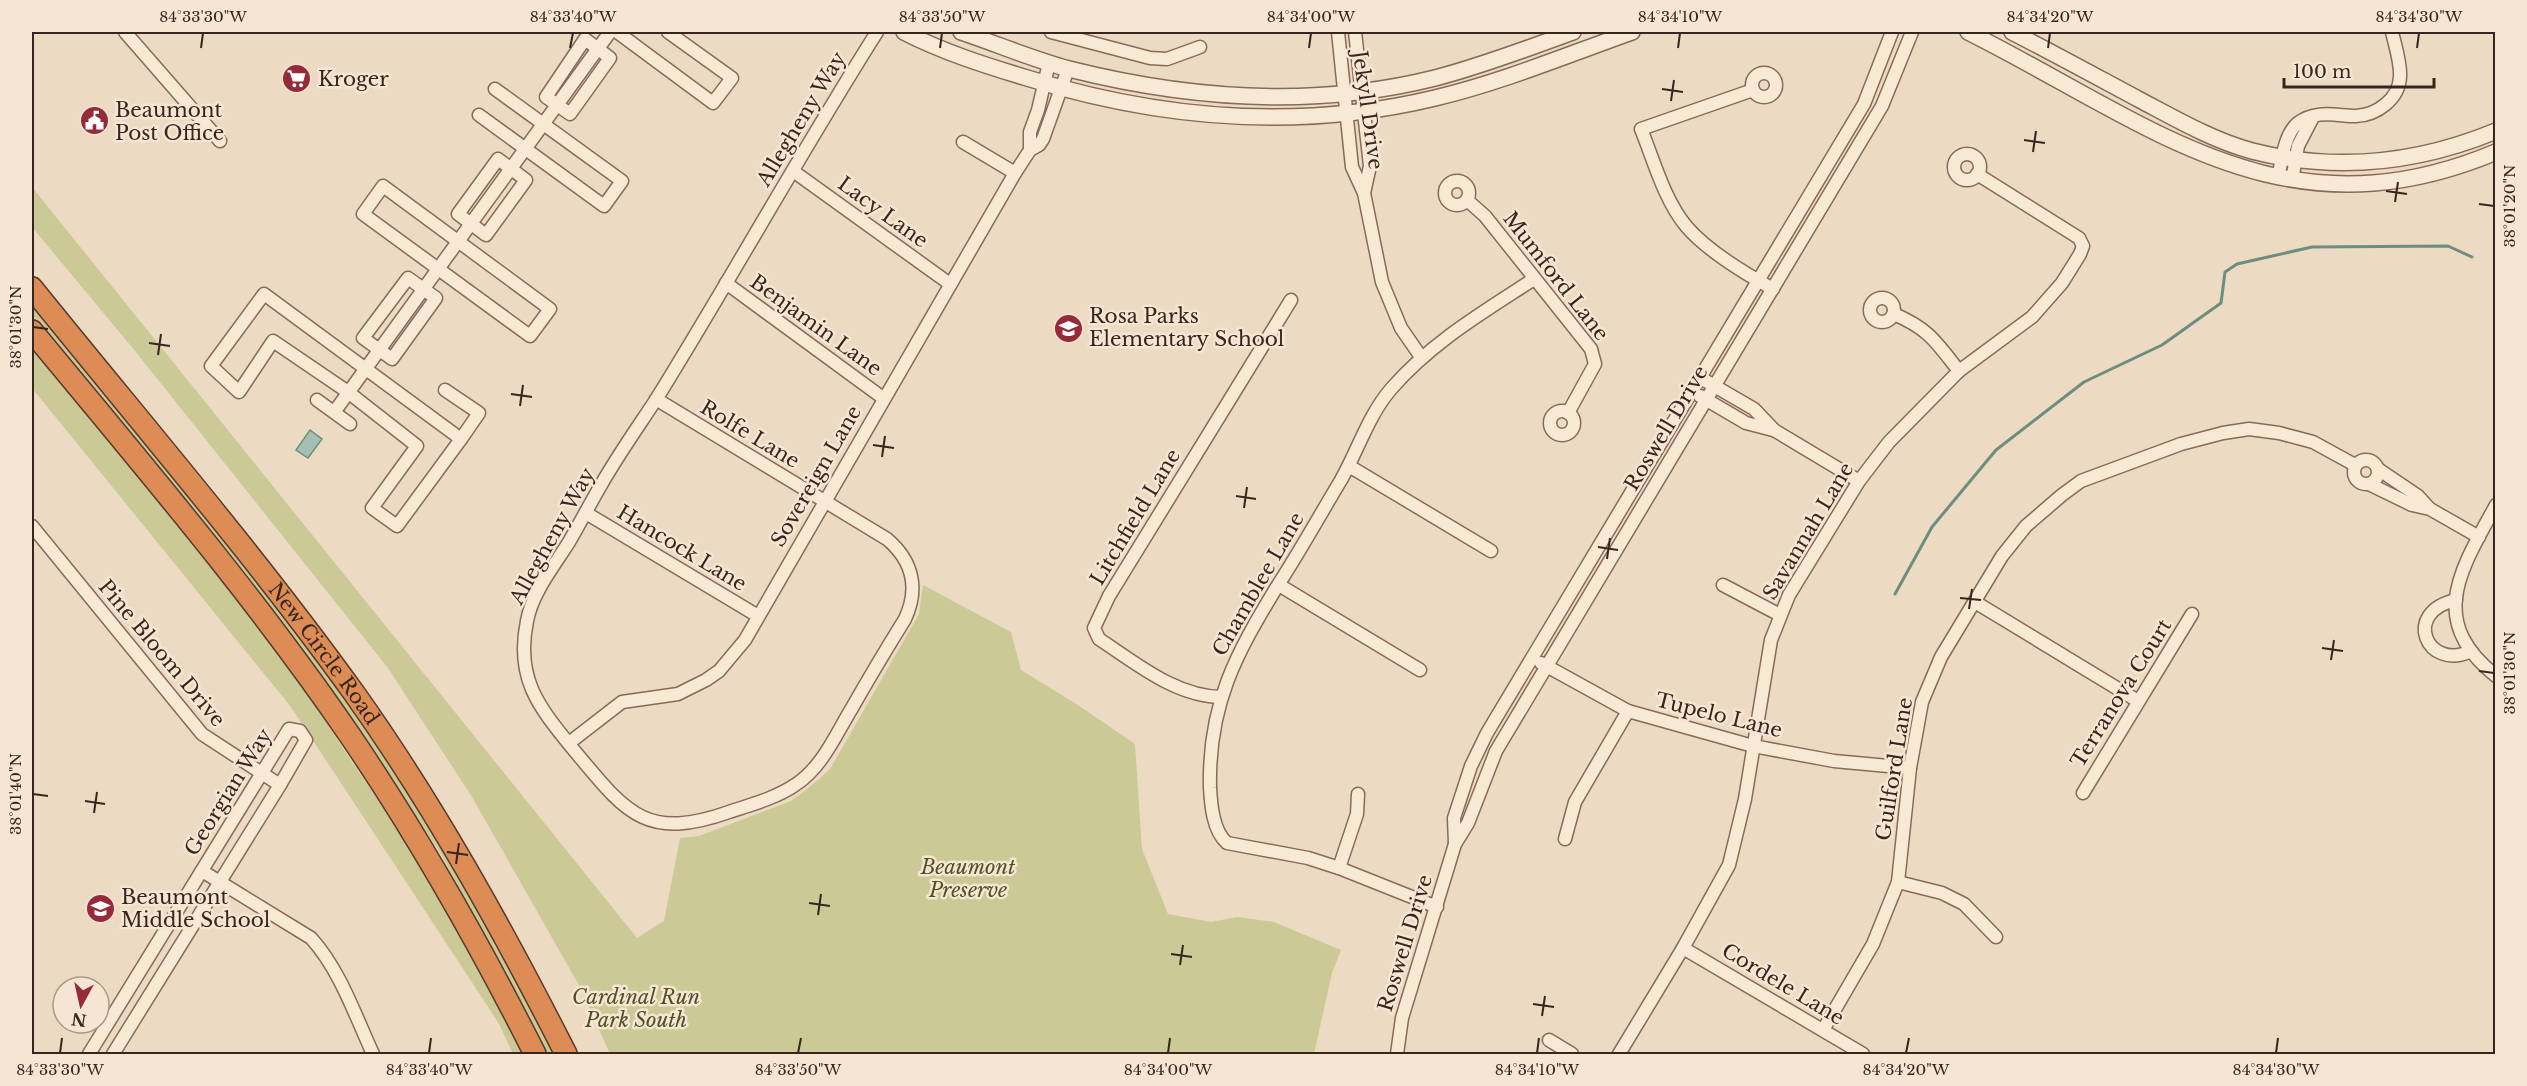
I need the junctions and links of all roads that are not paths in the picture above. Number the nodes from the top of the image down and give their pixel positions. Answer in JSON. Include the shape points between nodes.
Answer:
{"nodes":[{"id":1,"x":125,"y":32,"type":"edge"},
{"id":2,"x":610,"y":32,"type":"edge"},
{"id":3,"x":617,"y":32,"type":"edge"},
{"id":4,"x":668,"y":32,"type":"edge"},
{"id":5,"x":877,"y":32,"type":"edge"},
{"id":6,"x":904,"y":32,"type":"edge"},
{"id":7,"x":961,"y":32,"type":"edge"},
{"id":8,"x":1051,"y":32,"type":"edge"},
{"id":9,"x":1338,"y":32,"type":"edge"},
{"id":10,"x":1355,"y":32,"type":"edge"},
{"id":11,"x":1573,"y":32,"type":"edge"},
{"id":12,"x":1632,"y":32,"type":"edge"},
{"id":13,"x":1892,"y":32,"type":"edge"},
{"id":14,"x":1912,"y":32,"type":"edge"},
{"id":15,"x":1968,"y":32,"type":"edge"},
{"id":16,"x":2012,"y":32,"type":"edge"},
{"id":17,"x":2391,"y":32,"type":"edge"},
{"id":18,"x":1200,"y":47,"type":"dead end"},
{"id":19,"x":598,"y":48,"type":"junction"},
{"id":20,"x":1048,"y":63,"type":"junction"},
{"id":21,"x":1068,"y":69,"type":"junction"},
{"id":22,"x":1043,"y":83,"type":"junction"},
{"id":23,"x":1061,"y":88,"type":"junction"},
{"id":24,"x":495,"y":89,"type":"dead end"},
{"id":25,"x":1753,"y":90,"type":"dead end"},
{"id":26,"x":1362,"y":92,"type":"junction"},
{"id":27,"x":1344,"y":94,"type":"junction"},
{"id":28,"x":556,"y":105,"type":"junction"},
{"id":29,"x":1364,"y":111,"type":"junction"},
{"id":30,"x":1346,"y":113,"type":"junction"},
{"id":31,"x":479,"y":114,"type":"dead end"},
{"id":32,"x":543,"y":123,"type":"junction"},
{"id":33,"x":2496,"y":131,"type":"edge"},
{"id":34,"x":220,"y":141,"type":"dead end"},
{"id":35,"x":963,"y":142,"type":"dead end"},
{"id":36,"x":525,"y":149,"type":"junction"},
{"id":37,"x":1030,"y":150,"type":"junction"},
{"id":38,"x":2496,"y":152,"type":"edge"},
{"id":39,"x":2289,"y":158,"type":"junction"},
{"id":40,"x":510,"y":168,"type":"junction"},
{"id":41,"x":793,"y":171,"type":"junction"},
{"id":42,"x":1015,"y":173,"type":"junction"},
{"id":43,"x":1977,"y":174,"type":"dead end"},
{"id":44,"x":2285,"y":179,"type":"junction"},
{"id":45,"x":1364,"y":193,"type":"junction"},
{"id":46,"x":1467,"y":200,"type":"dead end"},
{"id":47,"x":471,"y":223,"type":"junction"},
{"id":48,"x":457,"y":241,"type":"junction"},
{"id":49,"x":437,"y":269,"type":"junction"},
{"id":50,"x":1534,"y":279,"type":"junction"},
{"id":51,"x":1757,"y":280,"type":"junction"},
{"id":52,"x":726,"y":284,"type":"junction"},
{"id":53,"x":950,"y":284,"type":"junction"},
{"id":54,"x":32,"y":288,"type":"edge"},
{"id":55,"x":423,"y":288,"type":"junction"},
{"id":56,"x":1773,"y":289,"type":"junction"},
{"id":57,"x":1291,"y":300,"type":"dead end"},
{"id":58,"x":1894,"y":314,"type":"dead end"},
{"id":59,"x":32,"y":331,"type":"edge"},
{"id":60,"x":379,"y":349,"type":"junction"},
{"id":61,"x":1421,"y":357,"type":"junction"},
{"id":62,"x":366,"y":368,"type":"junction"},
{"id":63,"x":1959,"y":371,"type":"junction"},
{"id":64,"x":1699,"y":377,"type":"junction"},
{"id":65,"x":1715,"y":386,"type":"junction"},
{"id":66,"x":445,"y":390,"type":"dead end"},
{"id":67,"x":1691,"y":391,"type":"junction"},
{"id":68,"x":348,"y":392,"type":"junction"},
{"id":69,"x":883,"y":398,"type":"junction"},
{"id":70,"x":317,"y":399,"type":"dead end"},
{"id":71,"x":656,"y":399,"type":"junction"},
{"id":72,"x":1706,"y":400,"type":"junction"},
{"id":73,"x":334,"y":411,"type":"junction"},
{"id":74,"x":1568,"y":413,"type":"dead end"},
{"id":75,"x":350,"y":424,"type":"dead end"},
{"id":76,"x":1774,"y":430,"type":"junction"},
{"id":77,"x":461,"y":439,"type":"junction"},
{"id":78,"x":2355,"y":465,"type":"junction"},
{"id":79,"x":1349,"y":466,"type":"junction"},
{"id":80,"x":2378,"y":469,"type":"junction"},
{"id":81,"x":1859,"y":481,"type":"junction"},
{"id":82,"x":2369,"y":484,"type":"junction"},
{"id":83,"x":825,"y":501,"type":"junction"},
{"id":84,"x":2496,"y":506,"type":"edge"},
{"id":85,"x":2430,"y":509,"type":"junction"},
{"id":86,"x":586,"y":513,"type":"junction"},
{"id":87,"x":32,"y":526,"type":"edge"},
{"id":88,"x":2479,"y":537,"type":"junction"},
{"id":89,"x":1491,"y":551,"type":"dead end"},
{"id":90,"x":1279,"y":585,"type":"junction"},
{"id":91,"x":1723,"y":585,"type":"dead end"},
{"id":92,"x":2456,"y":600,"type":"junction"},
{"id":93,"x":1976,"y":602,"type":"junction"},
{"id":94,"x":2193,"y":614,"type":"dead end"},
{"id":95,"x":1780,"y":615,"type":"junction"},
{"id":96,"x":758,"y":616,"type":"junction"},
{"id":97,"x":2471,"y":651,"type":"junction"},
{"id":98,"x":1532,"y":657,"type":"junction"},
{"id":99,"x":1546,"y":666,"type":"junction"},
{"id":100,"x":1420,"y":670,"type":"dead end"},
{"id":101,"x":2496,"y":676,"type":"edge"},
{"id":102,"x":1222,"y":697,"type":"junction"},
{"id":103,"x":2138,"y":701,"type":"junction"},
{"id":104,"x":1628,"y":711,"type":"junction"},
{"id":105,"x":569,"y":743,"type":"junction"},
{"id":106,"x":1753,"y":746,"type":"junction"},
{"id":107,"x":1910,"y":768,"type":"junction"},
{"id":108,"x":261,"y":773,"type":"junction"},
{"id":109,"x":280,"y":785,"type":"junction"},
{"id":110,"x":2083,"y":793,"type":"dead end"},
{"id":111,"x":1359,"y":794,"type":"dead end"},
{"id":112,"x":1565,"y":839,"type":"dead end"},
{"id":113,"x":1455,"y":844,"type":"junction"},
{"id":114,"x":1339,"y":868,"type":"junction"},
{"id":115,"x":202,"y":871,"type":"junction"},
{"id":116,"x":219,"y":881,"type":"junction"},
{"id":117,"x":1898,"y":882,"type":"junction"},
{"id":118,"x":1437,"y":907,"type":"junction"},
{"id":119,"x":1996,"y":937,"type":"dead end"},
{"id":120,"x":1683,"y":948,"type":"junction"},
{"id":121,"x":1822,"y":1030,"type":"junction"},
{"id":122,"x":1550,"y":1040,"type":"dead end"},
{"id":123,"x":89,"y":1054,"type":"edge"},
{"id":124,"x":112,"y":1054,"type":"edge"},
{"id":125,"x":373,"y":1054,"type":"edge"},
{"id":126,"x":535,"y":1054,"type":"edge"},
{"id":127,"x":566,"y":1054,"type":"edge"},
{"id":128,"x":1397,"y":1054,"type":"edge"},
{"id":129,"x":1572,"y":1054,"type":"edge"},
{"id":130,"x":1619,"y":1054,"type":"edge"},
{"id":131,"x":1863,"y":1054,"type":"edge"}],
"edges":[{"from":1,"to":34,"type":"street"},
{"from":2,"to":19,"type":"street"},
{"from":3,"to":4,"type":"street","via":[[713,103],[732,78]]},
{"from":5,"to":41,"type":"street","name":"Allegheny Way"},
{"from":6,"to":22,"type":"street","via":[[954,55]]},
{"from":7,"to":20,"type":"street"},
{"from":8,"to":18,"type":"street","via":[[1150,58],[1167,59]]},
{"from":9,"to":27,"type":"street","name":"Jekyll Drive"},
{"from":10,"to":26,"type":"street","name":"Jekyll Drive"},
{"from":11,"to":26,"type":"street","via":[[1434,78]]},
{"from":12,"to":29,"type":"street","via":[[1462,91]]},
{"from":13,"to":51,"type":"street","name":"Roswell Drive","via":[[1864,104]]},
{"from":14,"to":56,"type":"street","name":"Roswell Drive","via":[[1882,106]]},
{"from":15,"to":44,"type":"street","via":[[2195,151]]},
{"from":16,"to":39,"type":"street","via":[[2202,132],[2251,150]]},
{"from":17,"to":39,"type":"street","via":[[2401,77],[2390,102],[2373,113],[2313,117]]},
{"from":19,"to":28,"type":"street","via":[[585,39],[546,97]]},
{"from":19,"to":28,"type":"street","via":[[610,58],[570,114]]},
{"from":20,"to":21,"type":"street"},
{"from":20,"to":22,"type":"street","name":"Sovereign Lane"},
{"from":21,"to":23,"type":"street","name":"Sovereign Lane"},
{"from":21,"to":27,"type":"street","via":[[1206,94]]},
{"from":22,"to":23,"type":"street"},
{"from":22,"to":37,"type":"street","name":"Sovereign Lane","via":[[1030,132]]},
{"from":23,"to":30,"type":"street","via":[[1136,106],[1203,115],[1277,118]]},
{"from":23,"to":37,"type":"street","name":"Sovereign Lane","via":[[1046,133],[1039,145]]},
{"from":24,"to":32,"type":"street"},
{"from":25,"to":51,"type":"street","via":[[1641,129],[1666,191],[1686,226],[1720,256]]},
{"from":26,"to":27,"type":"street"},
{"from":26,"to":29,"type":"street","name":"Jekyll Drive"},
{"from":27,"to":30,"type":"street","name":"Jekyll Drive"},
{"from":28,"to":32,"type":"street"},
{"from":29,"to":30,"type":"street"},
{"from":29,"to":45,"type":"street","name":"Jekyll Drive","via":[[1370,166]]},
{"from":30,"to":45,"type":"street","name":"Jekyll Drive","via":[[1352,167]]},
{"from":31,"to":36,"type":"street"},
{"from":32,"to":36,"type":"street"},
{"from":32,"to":36,"type":"street","via":[[622,181],[604,206]]},
{"from":33,"to":39,"type":"street","via":[[2441,151],[2386,162],[2327,163]]},
{"from":35,"to":42,"type":"street"},
{"from":36,"to":40,"type":"street"},
{"from":37,"to":42,"type":"street","name":"Sovereign Lane"},
{"from":38,"to":44,"type":"street","via":[[2396,182],[2326,184]]},
{"from":39,"to":44,"type":"street"},
{"from":40,"to":47,"type":"street","via":[[498,159],[458,214]]},
{"from":40,"to":47,"type":"street","via":[[526,180],[486,234]]},
{"from":41,"to":52,"type":"street","name":"Allegheny Way"},
{"from":41,"to":53,"type":"street","name":"Lacy Lane"},
{"from":42,"to":53,"type":"street","name":"Sovereign Lane"},
{"from":43,"to":63,"type":"street","name":"Savannah Lane","via":[[2079,238],[2083,246],[2046,303],[2022,326]]},
{"from":45,"to":61,"type":"street","name":"Jekyll Drive","via":[[1382,282],[1401,328]]},
{"from":46,"to":50,"type":"street","name":"Mumford Lane","via":[[1485,216]]},
{"from":47,"to":48,"type":"street"},
{"from":48,"to":49,"type":"street"},
{"from":48,"to":49,"type":"street","via":[[382,186],[363,214]]},
{"from":48,"to":49,"type":"street","via":[[550,309],[530,336]]},
{"from":49,"to":55,"type":"street"},
{"from":50,"to":61,"type":"street","name":"Chamblee Lane"},
{"from":50,"to":74,"type":"street","name":"Mumford Lane","via":[[1594,354],[1592,370]]},
{"from":51,"to":56,"type":"street"},
{"from":51,"to":64,"type":"street","name":"Roswell Drive"},
{"from":52,"to":69,"type":"street","name":"Benjamin Lane"},
{"from":52,"to":71,"type":"street","name":"Allegheny Way"},
{"from":53,"to":69,"type":"street","name":"Sovereign Lane"},
{"from":54,"to":127,"type":"highway","name":"New Circle Road","via":[[250,555],[354,694],[428,804],[474,882]]},
{"from":55,"to":60,"type":"street","via":[[436,298],[392,359]]},
{"from":55,"to":60,"type":"street","via":[[408,278],[363,338]]},
{"from":56,"to":65,"type":"street","name":"Roswell Drive"},
{"from":57,"to":102,"type":"street","name":"Litchfield Lane","via":[[1094,628],[1100,639],[1168,682],[1199,695]]},
{"from":58,"to":63,"type":"street","via":[[1930,334]]},
{"from":59,"to":126,"type":"highway","name":"New Circle Road","via":[[264,617],[351,737],[464,920]]},
{"from":60,"to":62,"type":"street"},
{"from":61,"to":79,"type":"street","name":"Chamblee Lane","via":[[1379,404]]},
{"from":62,"to":68,"type":"street"},
{"from":62,"to":68,"type":"street","via":[[264,294],[211,366],[239,392],[273,341]]},
{"from":62,"to":77,"type":"street"},
{"from":63,"to":81,"type":"street","name":"Savannah Lane","via":[[1888,442]]},
{"from":64,"to":65,"type":"street"},
{"from":64,"to":67,"type":"street","name":"Roswell Drive"},
{"from":65,"to":72,"type":"street","name":"Roswell Drive"},
{"from":65,"to":76,"type":"street","via":[[1754,409]]},
{"from":66,"to":77,"type":"street","via":[[479,413]]},
{"from":67,"to":72,"type":"street"},
{"from":67,"to":98,"type":"street","name":"Roswell Drive"},
{"from":68,"to":73,"type":"street"},
{"from":68,"to":77,"type":"street","via":[[417,446],[372,508],[397,526]]},
{"from":69,"to":83,"type":"street","name":"Sovereign Lane"},
{"from":70,"to":73,"type":"street"},
{"from":71,"to":83,"type":"street","name":"Rolfe Lane"},
{"from":71,"to":86,"type":"street","name":"Allegheny Way"},
{"from":72,"to":76,"type":"street","via":[[1746,423]]},
{"from":72,"to":99,"type":"street","name":"Roswell Drive"},
{"from":73,"to":75,"type":"street"},
{"from":76,"to":81,"type":"street"},
{"from":78,"to":80,"type":"street","name":"Guilford Lane","via":[[2368,459]]},
{"from":78,"to":82,"type":"street","name":"Guilford Lane","via":[[2353,474],[2357,481]]},
{"from":78,"to":93,"type":"street","name":"Guilford Lane","via":[[2313,442],[2263,430],[2235,430],[2181,444],[2098,474],[2081,481],[2026,526],[2002,556]]},
{"from":79,"to":89,"type":"street"},
{"from":79,"to":90,"type":"street","name":"Chamblee Lane"},
{"from":80,"to":82,"type":"street","via":[[2375,480]]},
{"from":80,"to":85,"type":"street","name":"Guilford Lane"},
{"from":81,"to":95,"type":"street","name":"Savannah Lane"},
{"from":82,"to":85,"type":"street","name":"Guilford Lane","via":[[2412,505]]},
{"from":83,"to":96,"type":"street","name":"Sovereign Lane"},
{"from":83,"to":105,"type":"street","name":"Allegheny Way","via":[[898,548],[911,573],[913,596],[905,618],[825,754],[804,778],[781,792],[703,821],[658,824],[623,806]]},
{"from":84,"to":88,"type":"street"},
{"from":85,"to":88,"type":"street","name":"Guilford Lane"},
{"from":86,"to":96,"type":"street","name":"Hancock Lane"},
{"from":86,"to":105,"type":"street","name":"Allegheny Way","via":[[534,600],[523,649],[539,705]]},
{"from":87,"to":108,"type":"street","name":"Pine Bloom Drive","via":[[202,734]]},
{"from":88,"to":92,"type":"street","via":[[2461,572]]},
{"from":90,"to":100,"type":"street"},
{"from":90,"to":102,"type":"street","name":"Chamblee Lane","via":[[1246,638]]},
{"from":91,"to":95,"type":"street"},
{"from":92,"to":97,"type":"street","via":[[2459,625]]},
{"from":92,"to":97,"type":"street","via":[[2435,606],[2428,615],[2427,639],[2433,648],[2453,657]]},
{"from":93,"to":103,"type":"street"},
{"from":93,"to":107,"type":"street","name":"Guilford Lane","via":[[1941,657],[1922,702]]},
{"from":94,"to":103,"type":"street","name":"Terranova Court"},
{"from":95,"to":106,"type":"street","name":"Savannah Lane"},
{"from":96,"to":105,"type":"street","name":"Sovereign Lane","via":[[732,657],[706,680],[678,693],[622,702]]},
{"from":97,"to":101,"type":"street"},
{"from":98,"to":99,"type":"street","name":"Tupelo Lane"},
{"from":98,"to":113,"type":"street","name":"Roswell Drive","via":[[1471,766],[1454,818]]},
{"from":99,"to":104,"type":"street","name":"Tupelo Lane"},
{"from":99,"to":113,"type":"street","name":"Roswell Drive","via":[[1496,751],[1468,823]]},
{"from":102,"to":114,"type":"street","name":"Chamblee Lane","via":[[1212,739],[1210,778],[1220,836],[1232,844],[1278,851]]},
{"from":103,"to":110,"type":"street","name":"Terranova Court"},
{"from":104,"to":106,"type":"street","name":"Tupelo Lane"},
{"from":104,"to":112,"type":"street","via":[[1575,802]]},
{"from":106,"to":107,"type":"street","name":"Tupelo Lane","via":[[1834,761]]},
{"from":106,"to":120,"type":"street","name":"Savannah Lane","via":[[1741,822],[1729,865]]},
{"from":107,"to":117,"type":"street","name":"Guilford Lane"},
{"from":108,"to":109,"type":"street","name":"Pine Bloom Drive"},
{"from":108,"to":109,"type":"street","name":"Georgian Way","via":[[290,729],[300,731],[306,740]]},
{"from":108,"to":115,"type":"street","name":"Georgian Way"},
{"from":109,"to":116,"type":"street","name":"Georgian Way"},
{"from":111,"to":114,"type":"street","via":[[1357,814]]},
{"from":113,"to":118,"type":"street","name":"Roswell Drive"},
{"from":114,"to":118,"type":"street","name":"Chamblee Lane"},
{"from":115,"to":116,"type":"street"},
{"from":115,"to":123,"type":"street","name":"Georgian Way"},
{"from":116,"to":124,"type":"street","name":"Georgian Way"},
{"from":116,"to":125,"type":"street","via":[[294,926],[323,951]]},
{"from":117,"to":119,"type":"street","via":[[1942,893],[1964,904]]},
{"from":117,"to":121,"type":"street","name":"Guilford Lane","via":[[1873,944]]},
{"from":118,"to":128,"type":"street","name":"Roswell Drive","via":[[1402,1018]]},
{"from":120,"to":121,"type":"street","name":"Cordele Lane"},
{"from":120,"to":130,"type":"street","name":"Savannah Lane"},
{"from":121,"to":131,"type":"street","name":"Cordele Lane"},
{"from":122,"to":129,"type":"street"}]}
